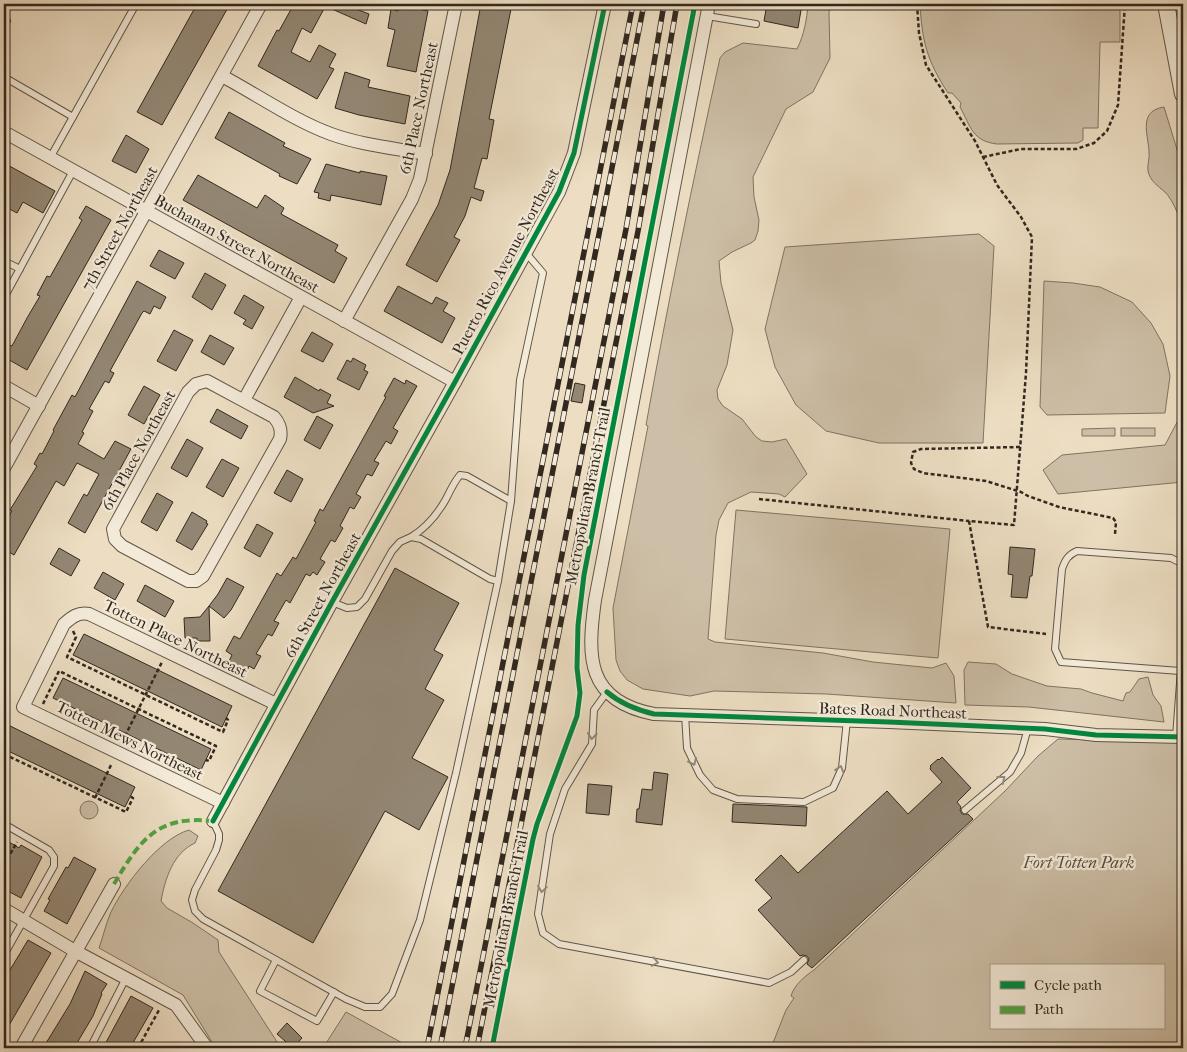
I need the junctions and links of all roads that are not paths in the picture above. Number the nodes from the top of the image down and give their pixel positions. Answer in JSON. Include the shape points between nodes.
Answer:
{"nodes":[{"id":1,"x":136,"y":4,"type":"edge"},
{"id":2,"x":261,"y":4,"type":"edge"},
{"id":3,"x":456,"y":4,"type":"edge"},
{"id":4,"x":605,"y":4,"type":"edge"},
{"id":5,"x":1166,"y":4,"type":"edge"},
{"id":6,"x":708,"y":10,"type":"edge"},
{"id":7,"x":756,"y":24,"type":"dead end"},
{"id":8,"x":222,"y":76,"type":"junction"},
{"id":9,"x":4,"y":77,"type":"edge"},
{"id":10,"x":1183,"y":94,"type":"edge"},
{"id":11,"x":73,"y":117,"type":"junction"},
{"id":12,"x":4,"y":132,"type":"edge"},
{"id":13,"x":426,"y":154,"type":"junction"},
{"id":14,"x":50,"y":158,"type":"junction"},
{"id":15,"x":73,"y":171,"type":"junction"},
{"id":16,"x":146,"y":211,"type":"junction"},
{"id":17,"x":525,"y":253,"type":"junction"},
{"id":18,"x":4,"y":260,"type":"edge"},
{"id":19,"x":20,"y":270,"type":"junction"},
{"id":20,"x":301,"y":297,"type":"junction"},
{"id":21,"x":4,"y":298,"type":"edge"},
{"id":22,"x":344,"y":321,"type":"junction"},
{"id":23,"x":455,"y":382,"type":"junction"},
{"id":24,"x":4,"y":386,"type":"edge"},
{"id":25,"x":244,"y":400,"type":"junction"},
{"id":26,"x":39,"y":406,"type":"junction"},
{"id":27,"x":4,"y":468,"type":"edge"},
{"id":28,"x":511,"y":501,"type":"junction"},
{"id":29,"x":411,"y":537,"type":"junction"},
{"id":30,"x":1183,"y":564,"type":"edge"},
{"id":31,"x":498,"y":581,"type":"junction"},
{"id":32,"x":332,"y":602,"type":"junction"},
{"id":33,"x":1183,"y":642,"type":"edge"},
{"id":34,"x":1180,"y":671,"type":"junction"},
{"id":35,"x":608,"y":692,"type":"junction"},
{"id":36,"x":276,"y":704,"type":"junction"},
{"id":37,"x":23,"y":707,"type":"joint"},
{"id":38,"x":685,"y":714,"type":"junction"},
{"id":39,"x":847,"y":720,"type":"junction"},
{"id":40,"x":1028,"y":728,"type":"junction"},
{"id":41,"x":1179,"y":737,"type":"edge"},
{"id":42,"x":223,"y":803,"type":"junction"},
{"id":43,"x":965,"y":810,"type":"dead end"},
{"id":44,"x":213,"y":821,"type":"joint"},
{"id":45,"x":4,"y":824,"type":"edge"},
{"id":46,"x":114,"y":884,"type":"dead end"},
{"id":47,"x":4,"y":910,"type":"edge"},
{"id":48,"x":24,"y":921,"type":"junction"},
{"id":49,"x":75,"y":951,"type":"junction"},
{"id":50,"x":4,"y":955,"type":"edge"},
{"id":51,"x":276,"y":960,"type":"junction"},
{"id":52,"x":804,"y":960,"type":"dead end"},
{"id":53,"x":126,"y":978,"type":"junction"},
{"id":54,"x":334,"y":992,"type":"junction"},
{"id":55,"x":21,"y":1048,"type":"edge"},
{"id":56,"x":90,"y":1048,"type":"edge"},
{"id":57,"x":207,"y":1048,"type":"edge"}],
"edges":[{"from":1,"to":11,"type":"lane"},
{"from":2,"to":8,"type":"street","name":"7th Street Northeast"},
{"from":3,"to":13,"type":"street","name":"6th Place Northeast"},
{"from":4,"to":17,"type":"street","name":"Puerto Rico Avenue Northeast","via":[[574,152],[559,192]]},
{"from":5,"to":10,"type":"street"},
{"from":6,"to":7,"type":"lane"},
{"from":6,"to":35,"type":"street","via":[[594,606],[592,658],[598,682]]},
{"from":8,"to":13,"type":"street","via":[[328,132],[355,141]]},
{"from":8,"to":16,"type":"street","name":"7th Street Northeast"},
{"from":9,"to":11,"type":"lane"},
{"from":11,"to":14,"type":"lane"},
{"from":12,"to":14,"type":"street","name":"Buchanan Street Northeast"},
{"from":13,"to":22,"type":"street","name":"6th Place Northeast","via":[[414,194]]},
{"from":14,"to":15,"type":"street","name":"Buchanan Street Northeast"},
{"from":15,"to":16,"type":"street","name":"Buchanan Street Northeast"},
{"from":15,"to":19,"type":"lane"},
{"from":16,"to":20,"type":"street","name":"Buchanan Street Northeast"},
{"from":16,"to":26,"type":"street","name":"7th Street Northeast"},
{"from":17,"to":23,"type":"street","name":"Puerto Rico Avenue Northeast"},
{"from":17,"to":28,"type":"lane","via":[[543,273],[520,380]]},
{"from":18,"to":19,"type":"lane"},
{"from":19,"to":21,"type":"lane"},
{"from":20,"to":22,"type":"street","name":"Buchanan Street Northeast"},
{"from":20,"to":25,"type":"street"},
{"from":22,"to":23,"type":"street","name":"Buchanan Street Northeast"},
{"from":23,"to":32,"type":"street","name":"6th Street Northeast"},
{"from":24,"to":26,"type":"street"},
{"from":25,"to":25,"type":"street","name":"6th Place Northeast","via":[[274,417],[280,424],[280,439],[203,576],[196,581],[188,581],[122,546],[115,539],[113,528],[188,392],[196,384],[206,382]]},
{"from":26,"to":27,"type":"street","name":"7th Street Northeast"},
{"from":28,"to":29,"type":"lane","via":[[460,475],[432,520]]},
{"from":28,"to":31,"type":"lane"},
{"from":29,"to":31,"type":"lane","via":[[421,539],[490,580]]},
{"from":29,"to":32,"type":"lane","via":[[392,551],[365,599],[357,607],[347,608]]},
{"from":30,"to":34,"type":"lane","via":[[1171,558],[1070,554],[1062,569],[1055,649],[1062,662]]},
{"from":31,"to":54,"type":"lane","via":[[420,920],[392,994],[380,1006],[365,1007]]},
{"from":32,"to":36,"type":"street","name":"6th Street Northeast"},
{"from":33,"to":34,"type":"lane"},
{"from":34,"to":41,"type":"lane"},
{"from":35,"to":38,"type":"street","name":"Bates Road Northeast","via":[[621,702],[654,714]]},
{"from":35,"to":52,"type":"lane","one_way":true,"via":[[594,710],[592,744],[565,789],[550,834],[538,914],[543,933],[559,944],[769,983],[791,972]]},
{"from":36,"to":37,"type":"street","name":"Totten Place Northeast","via":[[82,613],[72,616],[64,624]]},
{"from":36,"to":42,"type":"street","name":"6th Street Northeast"},
{"from":37,"to":42,"type":"street","name":"Totten Mews Northeast"},
{"from":38,"to":39,"type":"street","name":"Bates Road Northeast"},
{"from":38,"to":39,"type":"lane","one_way":true,"via":[[687,748],[700,775],[713,790],[737,798],[804,802],[833,788],[842,768]]},
{"from":39,"to":40,"type":"street","name":"Bates Road Northeast"},
{"from":40,"to":41,"type":"street","name":"Bates Road Northeast","via":[[1096,735]]},
{"from":43,"to":40,"type":"lane","one_way":true,"via":[[1010,772],[1021,753]]},
{"from":42,"to":44,"type":"street","name":"6th Street Northeast"},
{"from":44,"to":51,"type":"lane","via":[[219,840],[195,890],[192,900],[195,911],[203,919]]},
{"from":45,"to":48,"type":"lane","via":[[49,850],[54,857],[54,866]]},
{"from":46,"to":49,"type":"street"},
{"from":47,"to":48,"type":"street"},
{"from":48,"to":49,"type":"street"},
{"from":48,"to":50,"type":"lane"},
{"from":49,"to":53,"type":"street"},
{"from":49,"to":55,"type":"street"},
{"from":51,"to":54,"type":"lane"},
{"from":51,"to":54,"type":"lane","via":[[260,991],[317,1021]]},
{"from":53,"to":56,"type":"lane"},
{"from":53,"to":57,"type":"street","via":[[176,1005]]}]}
